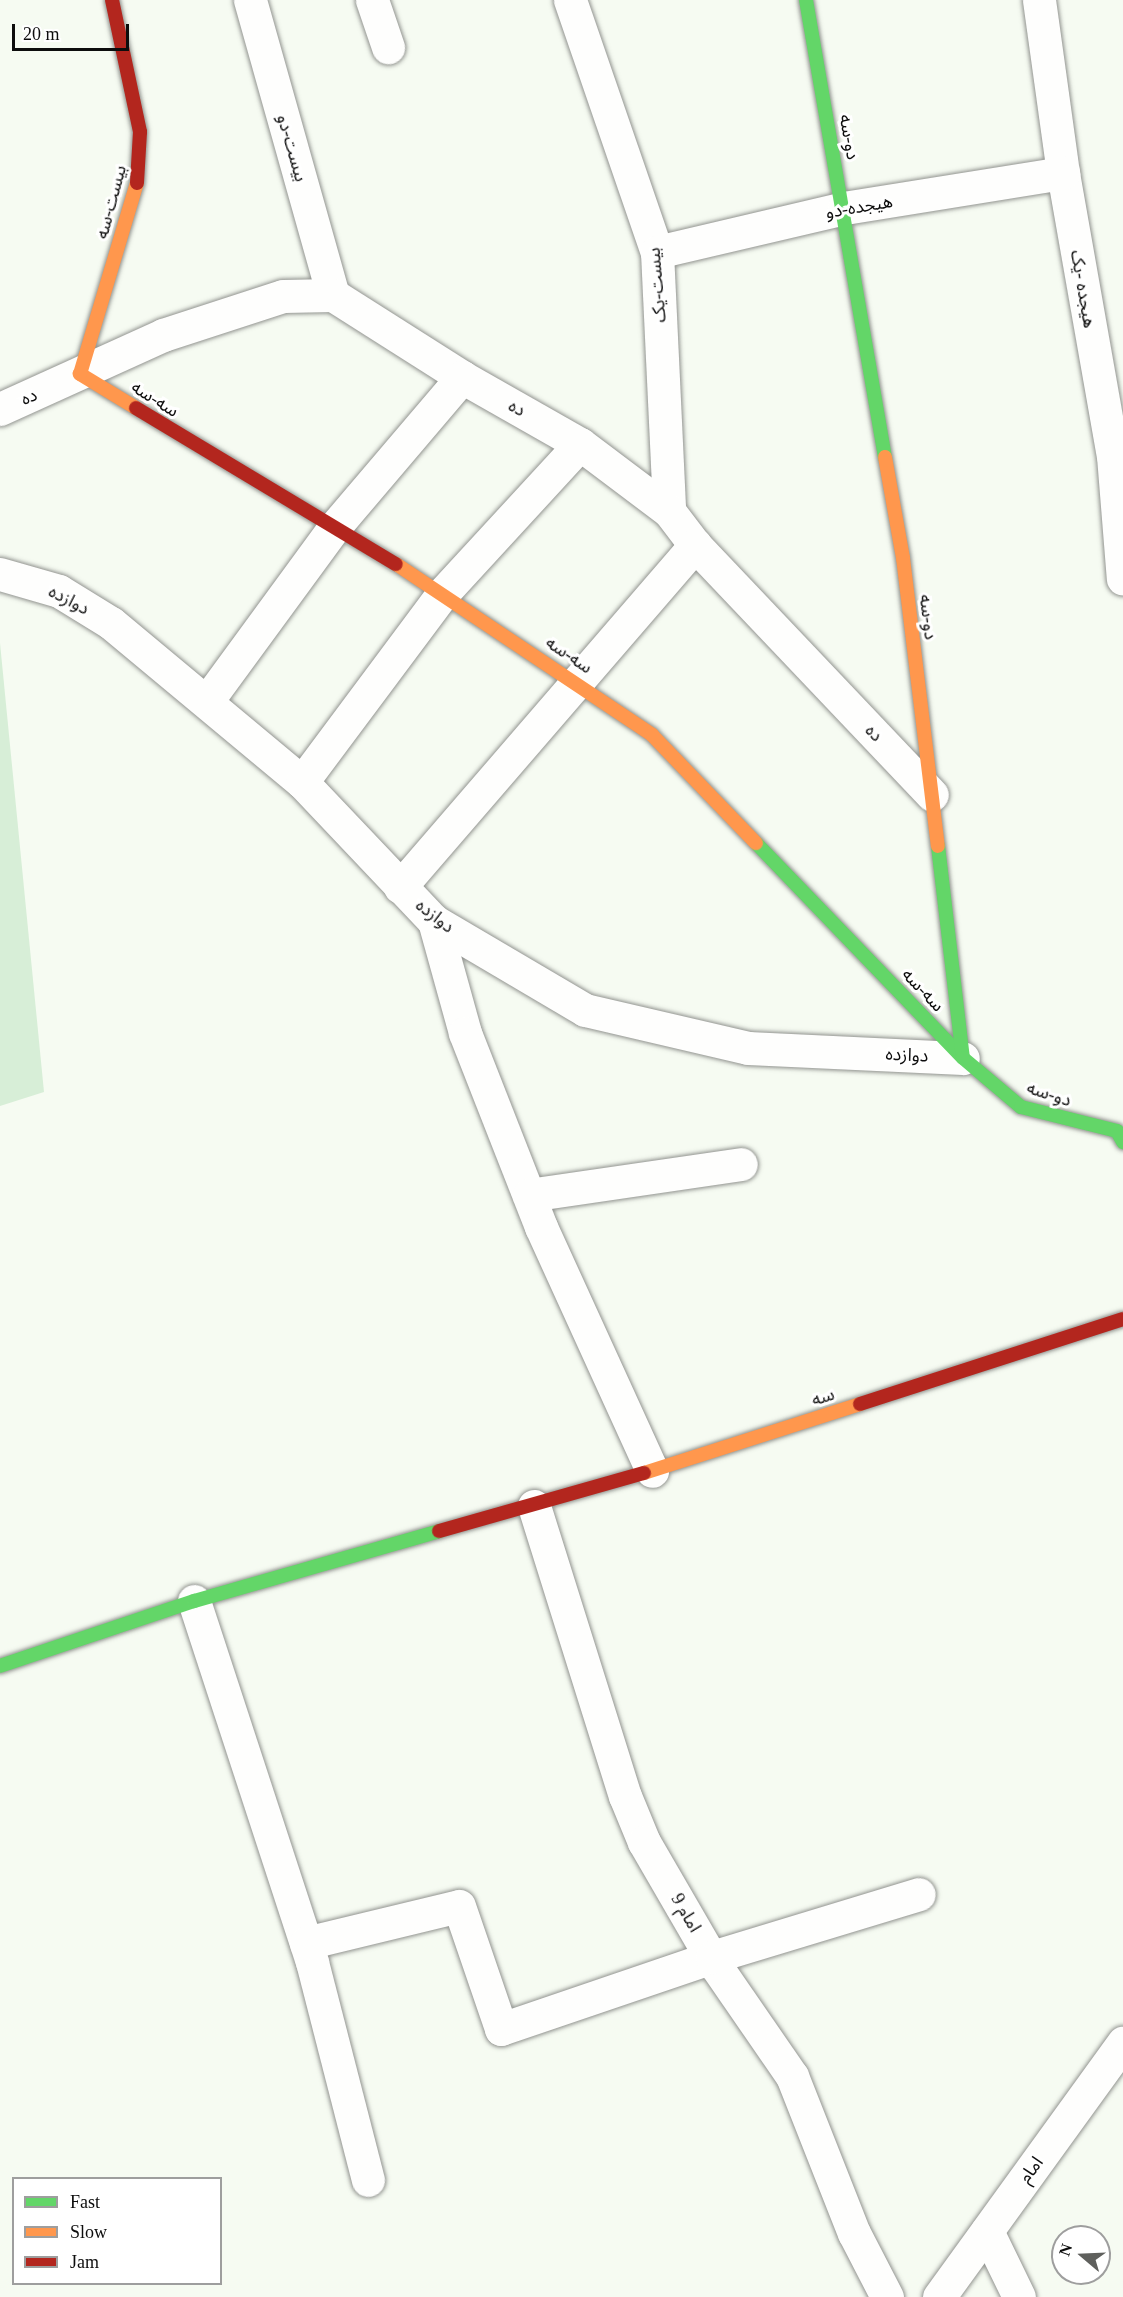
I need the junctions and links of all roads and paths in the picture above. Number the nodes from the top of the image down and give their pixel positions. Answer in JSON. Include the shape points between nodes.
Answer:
{"nodes":[{"id":1,"x":112,"y":0,"type":"edge"},
{"id":2,"x":250,"y":0,"type":"edge"},
{"id":3,"x":372,"y":0,"type":"edge"},
{"id":4,"x":570,"y":0,"type":"edge"},
{"id":5,"x":806,"y":0,"type":"edge"},
{"id":6,"x":1039,"y":0,"type":"edge"},
{"id":7,"x":388,"y":47,"type":"dead end"},
{"id":8,"x":1063,"y":173,"type":"junction"},
{"id":9,"x":844,"y":208,"type":"junction"},
{"id":10,"x":657,"y":252,"type":"junction"},
{"id":11,"x":333,"y":295,"type":"junction"},
{"id":12,"x":80,"y":374,"type":"junction"},
{"id":13,"x":462,"y":377,"type":"junction"},
{"id":14,"x":0,"y":409,"type":"edge"},
{"id":15,"x":580,"y":444,"type":"junction"},
{"id":16,"x":1118,"y":455,"type":"edge"},
{"id":17,"x":669,"y":511,"type":"junction"},
{"id":18,"x":332,"y":530,"type":"junction"},
{"id":19,"x":695,"y":545,"type":"junction"},
{"id":20,"x":0,"y":574,"type":"edge"},
{"id":21,"x":1123,"y":579,"type":"edge"},
{"id":22,"x":443,"y":593,"type":"junction"},
{"id":23,"x":576,"y":681,"type":"junction"},
{"id":24,"x":207,"y":701,"type":"junction"},
{"id":25,"x":302,"y":782,"type":"junction"},
{"id":26,"x":932,"y":795,"type":"junction"},
{"id":27,"x":400,"y":887,"type":"junction"},
{"id":28,"x":434,"y":921,"type":"junction"},
{"id":29,"x":963,"y":1058,"type":"junction"},
{"id":30,"x":1123,"y":1142,"type":"edge"},
{"id":31,"x":741,"y":1164,"type":"dead end"},
{"id":32,"x":529,"y":1195,"type":"junction"},
{"id":33,"x":1123,"y":1319,"type":"edge"},
{"id":34,"x":652,"y":1471,"type":"junction"},
{"id":35,"x":534,"y":1506,"type":"junction"},
{"id":36,"x":194,"y":1601,"type":"junction"},
{"id":37,"x":0,"y":1666,"type":"edge"},
{"id":38,"x":919,"y":1894,"type":"dead end"},
{"id":39,"x":306,"y":1943,"type":"junction"},
{"id":40,"x":712,"y":1957,"type":"junction"},
{"id":41,"x":1123,"y":2043,"type":"edge"},
{"id":42,"x":368,"y":2180,"type":"dead end"},
{"id":43,"x":987,"y":2230,"type":"junction"},
{"id":44,"x":887,"y":2297,"type":"edge"},
{"id":45,"x":939,"y":2297,"type":"edge"},
{"id":46,"x":1019,"y":2297,"type":"edge"}],
"edges":[{"from":1,"to":12,"type":"street","name":"بیست-سه","via":[[140,132],[140,172]]},
{"from":2,"to":11,"type":"street","name":"بیست-دو"},
{"from":3,"to":7,"type":"street"},
{"from":4,"to":10,"type":"street","name":"بیست-یک"},
{"from":5,"to":9,"type":"street","name":"دو-سه"},
{"from":6,"to":8,"type":"street","name":"هیجده -یک"},
{"from":8,"to":9,"type":"street","name":"هیجده-دو"},
{"from":8,"to":16,"type":"street","name":"هیجده -یک"},
{"from":9,"to":10,"type":"street","name":"هیجده-دو"},
{"from":9,"to":26,"type":"street","name":"دو-سه","via":[[903,558]]},
{"from":10,"to":17,"type":"street","name":"بیست-یک"},
{"from":11,"to":12,"type":"street","name":"ده","via":[[283,296],[163,335]]},
{"from":11,"to":13,"type":"street","name":"ده"},
{"from":12,"to":14,"type":"street","name":"ده"},
{"from":12,"to":18,"type":"street","name":"سه-سه"},
{"from":13,"to":15,"type":"street","name":"ده"},
{"from":13,"to":18,"type":"street"},
{"from":15,"to":17,"type":"street","name":"ده"},
{"from":15,"to":22,"type":"street"},
{"from":16,"to":21,"type":"street","name":"هیجده -یک"},
{"from":17,"to":19,"type":"street","name":"ده"},
{"from":18,"to":22,"type":"street","name":"سه-سه"},
{"from":18,"to":24,"type":"street"},
{"from":19,"to":23,"type":"street"},
{"from":19,"to":26,"type":"street","name":"ده"},
{"from":20,"to":24,"type":"street","name":"دوازده","via":[[59,591],[111,623]]},
{"from":22,"to":23,"type":"street","name":"سه-سه"},
{"from":22,"to":25,"type":"street"},
{"from":23,"to":27,"type":"street"},
{"from":23,"to":29,"type":"street","name":"سه-سه","via":[[652,735]]},
{"from":24,"to":25,"type":"street","name":"دوازده"},
{"from":25,"to":27,"type":"street","name":"دوازده"},
{"from":26,"to":29,"type":"street","name":"دو-سه"},
{"from":27,"to":28,"type":"street","name":"دوازده"},
{"from":28,"to":29,"type":"street","name":"دوازده","via":[[585,1010],[748,1048]]},
{"from":28,"to":32,"type":"street","via":[[465,1034]]},
{"from":29,"to":30,"type":"street","name":"دو-سه","via":[[1021,1107],[1117,1131]]},
{"from":31,"to":32,"type":"street"},
{"from":32,"to":34,"type":"street"},
{"from":33,"to":34,"type":"street","name":"سه"},
{"from":34,"to":35,"type":"street","name":"سه"},
{"from":35,"to":36,"type":"street","name":"سه"},
{"from":35,"to":40,"type":"street","name":"امام 9","via":[[625,1796],[644,1842]]},
{"from":36,"to":37,"type":"street","name":"سه"},
{"from":36,"to":39,"type":"street"},
{"from":38,"to":40,"type":"street"},
{"from":39,"to":40,"type":"street","via":[[459,1906],[501,2029]]},
{"from":39,"to":42,"type":"street"},
{"from":40,"to":44,"type":"street","name":"امام 9","via":[[792,2076],[855,2233]]},
{"from":41,"to":43,"type":"street","name":"امام"},
{"from":43,"to":45,"type":"street","name":"امام"},
{"from":43,"to":46,"type":"street"}]}
